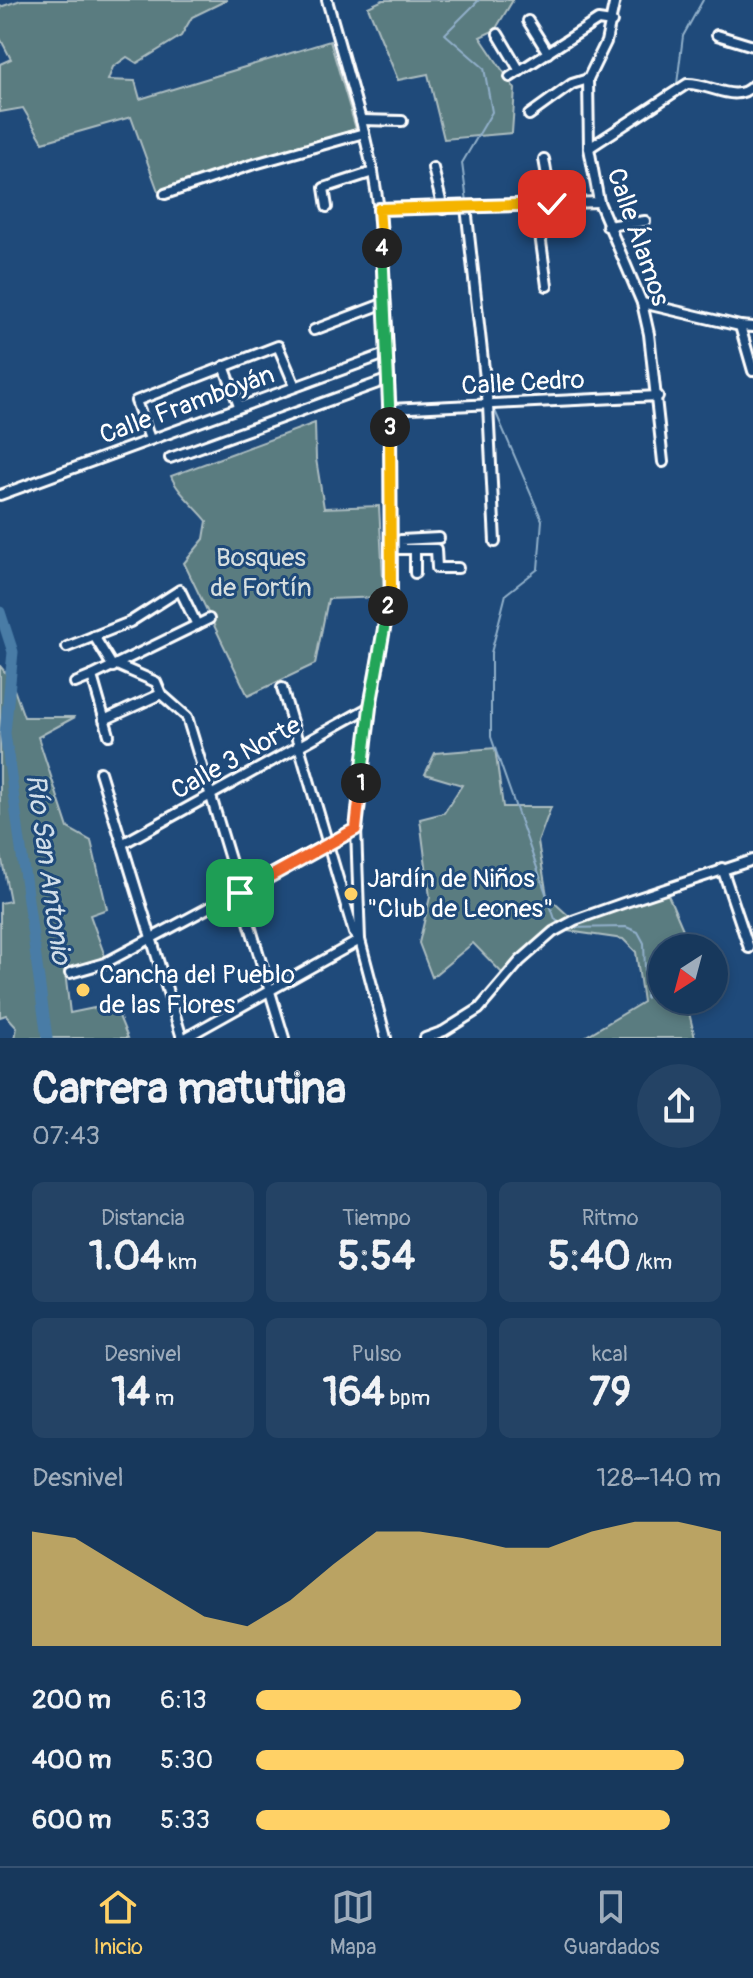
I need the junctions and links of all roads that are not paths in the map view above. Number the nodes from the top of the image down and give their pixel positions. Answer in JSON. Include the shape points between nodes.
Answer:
{"nodes":[{"id":1,"x":327,"y":0,"type":"edge"},
{"id":2,"x":615,"y":0,"type":"edge"},
{"id":3,"x":528,"y":21,"type":"dead end"},
{"id":4,"x":612,"y":22,"type":"junction"},
{"id":5,"x":498,"y":34,"type":"dead end"},
{"id":6,"x":717,"y":35,"type":"dead end"},
{"id":7,"x":753,"y":46,"type":"edge"},
{"id":8,"x":548,"y":53,"type":"junction"},
{"id":9,"x":520,"y":71,"type":"junction"},
{"id":10,"x":510,"y":77,"type":"dead end"},
{"id":11,"x":588,"y":79,"type":"junction"},
{"id":12,"x":753,"y":85,"type":"edge"},
{"id":13,"x":529,"y":115,"type":"dead end"},
{"id":14,"x":361,"y":120,"type":"junction"},
{"id":15,"x":402,"y":121,"type":"dead end"},
{"id":16,"x":364,"y":133,"type":"junction"},
{"id":17,"x":589,"y":148,"type":"junction"},
{"id":18,"x":544,"y":159,"type":"dead end"},
{"id":19,"x":433,"y":168,"type":"dead end"},
{"id":20,"x":373,"y":172,"type":"junction"},
{"id":21,"x":165,"y":194,"type":"dead end"},
{"id":22,"x":599,"y":202,"type":"junction"},
{"id":23,"x":552,"y":204,"type":"junction"},
{"id":24,"x":536,"y":205,"type":"junction"},
{"id":25,"x":327,"y":207,"type":"dead end"},
{"id":26,"x":466,"y":207,"type":"junction"},
{"id":27,"x":379,"y":209,"type":"junction"},
{"id":28,"x":443,"y":209,"type":"junction"},
{"id":29,"x":645,"y":221,"type":"dead end"},
{"id":30,"x":607,"y":226,"type":"junction"},
{"id":31,"x":547,"y":286,"type":"dead end"},
{"id":32,"x":385,"y":303,"type":"junction"},
{"id":33,"x":642,"y":303,"type":"junction"},
{"id":34,"x":740,"y":326,"type":"junction"},
{"id":35,"x":753,"y":327,"type":"edge"},
{"id":36,"x":314,"y":330,"type":"dead end"},
{"id":37,"x":388,"y":353,"type":"junction"},
{"id":38,"x":224,"y":366,"type":"junction"},
{"id":39,"x":753,"y":371,"type":"edge"},
{"id":40,"x":389,"y":379,"type":"junction"},
{"id":41,"x":295,"y":386,"type":"junction"},
{"id":42,"x":658,"y":396,"type":"junction"},
{"id":43,"x":239,"y":406,"type":"junction"},
{"id":44,"x":488,"y":406,"type":"junction"},
{"id":45,"x":390,"y":409,"type":"junction"},
{"id":46,"x":150,"y":439,"type":"junction"},
{"id":47,"x":170,"y":458,"type":"dead end"},
{"id":48,"x":663,"y":462,"type":"dead end"},
{"id":49,"x":0,"y":495,"type":"edge"},
{"id":50,"x":439,"y":538,"type":"dead end"},
{"id":51,"x":495,"y":542,"type":"dead end"},
{"id":52,"x":391,"y":549,"type":"junction"},
{"id":53,"x":401,"y":549,"type":"junction"},
{"id":54,"x":415,"y":549,"type":"junction"},
{"id":55,"x":458,"y":568,"type":"dead end"},
{"id":56,"x":415,"y":573,"type":"dead end"},
{"id":57,"x":209,"y":619,"type":"dead end"},
{"id":58,"x":197,"y":625,"type":"junction"},
{"id":59,"x":94,"y":636,"type":"junction"},
{"id":60,"x":67,"y":647,"type":"dead end"},
{"id":61,"x":115,"y":666,"type":"junction"},
{"id":62,"x":92,"y":676,"type":"junction"},
{"id":63,"x":75,"y":683,"type":"dead end"},
{"id":64,"x":282,"y":688,"type":"dead end"},
{"id":65,"x":161,"y":694,"type":"junction"},
{"id":66,"x":370,"y":707,"type":"junction"},
{"id":67,"x":104,"y":720,"type":"junction"},
{"id":68,"x":109,"y":735,"type":"dead end"},
{"id":69,"x":300,"y":745,"type":"junction"},
{"id":70,"x":100,"y":772,"type":"dead end"},
{"id":71,"x":211,"y":793,"type":"junction"},
{"id":72,"x":356,"y":829,"type":"junction"},
{"id":73,"x":122,"y":844,"type":"junction"},
{"id":74,"x":328,"y":844,"type":"junction"},
{"id":75,"x":753,"y":860,"type":"edge"},
{"id":76,"x":722,"y":868,"type":"junction"},
{"id":77,"x":240,"y":893,"type":"junction"},
{"id":78,"x":151,"y":939,"type":"junction"},
{"id":79,"x":360,"y":940,"type":"junction"},
{"id":80,"x":749,"y":948,"type":"dead end"},
{"id":81,"x":70,"y":973,"type":"dead end"},
{"id":82,"x":269,"y":991,"type":"junction"},
{"id":83,"x":446,"y":1035,"type":"edge"},
{"id":84,"x":384,"y":1037,"type":"edge"},
{"id":85,"x":184,"y":1038,"type":"edge"},
{"id":86,"x":284,"y":1038,"type":"edge"},
{"id":87,"x":425,"y":1038,"type":"edge"}],
"edges":[{"from":1,"to":14,"type":"street"},
{"from":2,"to":4,"type":"street","name":"Calle Álamos"},
{"from":3,"to":8,"type":"street"},
{"from":4,"to":8,"type":"street","via":[[598,20]]},
{"from":4,"to":11,"type":"street","name":"Calle Álamos"},
{"from":5,"to":9,"type":"street"},
{"from":6,"to":7,"type":"street"},
{"from":8,"to":9,"type":"street"},
{"from":9,"to":10,"type":"street"},
{"from":11,"to":13,"type":"street","via":[[572,84]]},
{"from":11,"to":17,"type":"street","name":"Calle Álamos"},
{"from":12,"to":17,"type":"street","via":[[737,95],[687,84]]},
{"from":14,"to":15,"type":"street"},
{"from":14,"to":16,"type":"street"},
{"from":16,"to":20,"type":"street"},
{"from":16,"to":21,"type":"street"},
{"from":17,"to":22,"type":"street","name":"Calle Álamos"},
{"from":18,"to":23,"type":"street"},
{"from":19,"to":28,"type":"street"},
{"from":20,"to":25,"type":"street","via":[[324,188]]},
{"from":20,"to":27,"type":"street"},
{"from":22,"to":23,"type":"street"},
{"from":22,"to":30,"type":"street","name":"Calle Álamos"},
{"from":23,"to":24,"type":"street"},
{"from":24,"to":26,"type":"street"},
{"from":24,"to":31,"type":"street"},
{"from":26,"to":28,"type":"street"},
{"from":26,"to":44,"type":"street"},
{"from":27,"to":28,"type":"street"},
{"from":27,"to":32,"type":"street"},
{"from":29,"to":30,"type":"street"},
{"from":30,"to":33,"type":"street","name":"Calle Álamos"},
{"from":32,"to":36,"type":"street"},
{"from":32,"to":37,"type":"street"},
{"from":33,"to":34,"type":"street"},
{"from":33,"to":42,"type":"street","name":"Calle Álamos"},
{"from":34,"to":35,"type":"street"},
{"from":34,"to":39,"type":"street"},
{"from":37,"to":40,"type":"street"},
{"from":37,"to":41,"type":"street","name":"Calle Framboyán"},
{"from":38,"to":41,"type":"street","via":[[278,346]]},
{"from":38,"to":43,"type":"street"},
{"from":38,"to":46,"type":"street","via":[[136,401]]},
{"from":40,"to":45,"type":"street"},
{"from":40,"to":47,"type":"street"},
{"from":41,"to":43,"type":"street","name":"Calle Framboyán"},
{"from":42,"to":44,"type":"street","name":"Calle Cedro"},
{"from":42,"to":48,"type":"street","name":"Calle Álamos"},
{"from":43,"to":46,"type":"street","name":"Calle Framboyán"},
{"from":44,"to":45,"type":"street","name":"Calle Cedro"},
{"from":44,"to":51,"type":"street"},
{"from":45,"to":52,"type":"street"},
{"from":46,"to":49,"type":"street","name":"Calle Framboyán"},
{"from":50,"to":53,"type":"street","via":[[401,540]]},
{"from":52,"to":53,"type":"street"},
{"from":52,"to":66,"type":"street","via":[[391,592]]},
{"from":53,"to":54,"type":"street"},
{"from":54,"to":55,"type":"street","via":[[436,549],[437,568]]},
{"from":54,"to":56,"type":"street"},
{"from":57,"to":58,"type":"street"},
{"from":58,"to":59,"type":"street","via":[[180,590],[149,612]]},
{"from":58,"to":61,"type":"street"},
{"from":59,"to":60,"type":"street"},
{"from":59,"to":61,"type":"street"},
{"from":61,"to":62,"type":"street"},
{"from":61,"to":65,"type":"street","via":[[156,682]]},
{"from":62,"to":63,"type":"street"},
{"from":62,"to":67,"type":"street"},
{"from":64,"to":69,"type":"street"},
{"from":65,"to":67,"type":"street"},
{"from":65,"to":71,"type":"street","via":[[187,717]]},
{"from":66,"to":69,"type":"street","name":"Calle 3 Norte"},
{"from":66,"to":72,"type":"street"},
{"from":67,"to":68,"type":"street"},
{"from":69,"to":71,"type":"street","name":"Calle 3 Norte"},
{"from":69,"to":74,"type":"street"},
{"from":70,"to":73,"type":"street"},
{"from":71,"to":73,"type":"street","name":"Calle 3 Norte"},
{"from":71,"to":77,"type":"street"},
{"from":72,"to":74,"type":"street"},
{"from":72,"to":79,"type":"street"},
{"from":73,"to":78,"type":"street"},
{"from":74,"to":77,"type":"street"},
{"from":74,"to":79,"type":"street"},
{"from":75,"to":76,"type":"street"},
{"from":76,"to":80,"type":"street"},
{"from":76,"to":83,"type":"street","via":[[553,932],[520,961],[488,1001]]},
{"from":77,"to":78,"type":"street"},
{"from":77,"to":82,"type":"street"},
{"from":78,"to":81,"type":"street","via":[[105,963]]},
{"from":78,"to":85,"type":"street"},
{"from":79,"to":82,"type":"street"},
{"from":79,"to":84,"type":"street"},
{"from":82,"to":85,"type":"street"},
{"from":82,"to":86,"type":"street"},
{"from":83,"to":87,"type":"street"}]}
